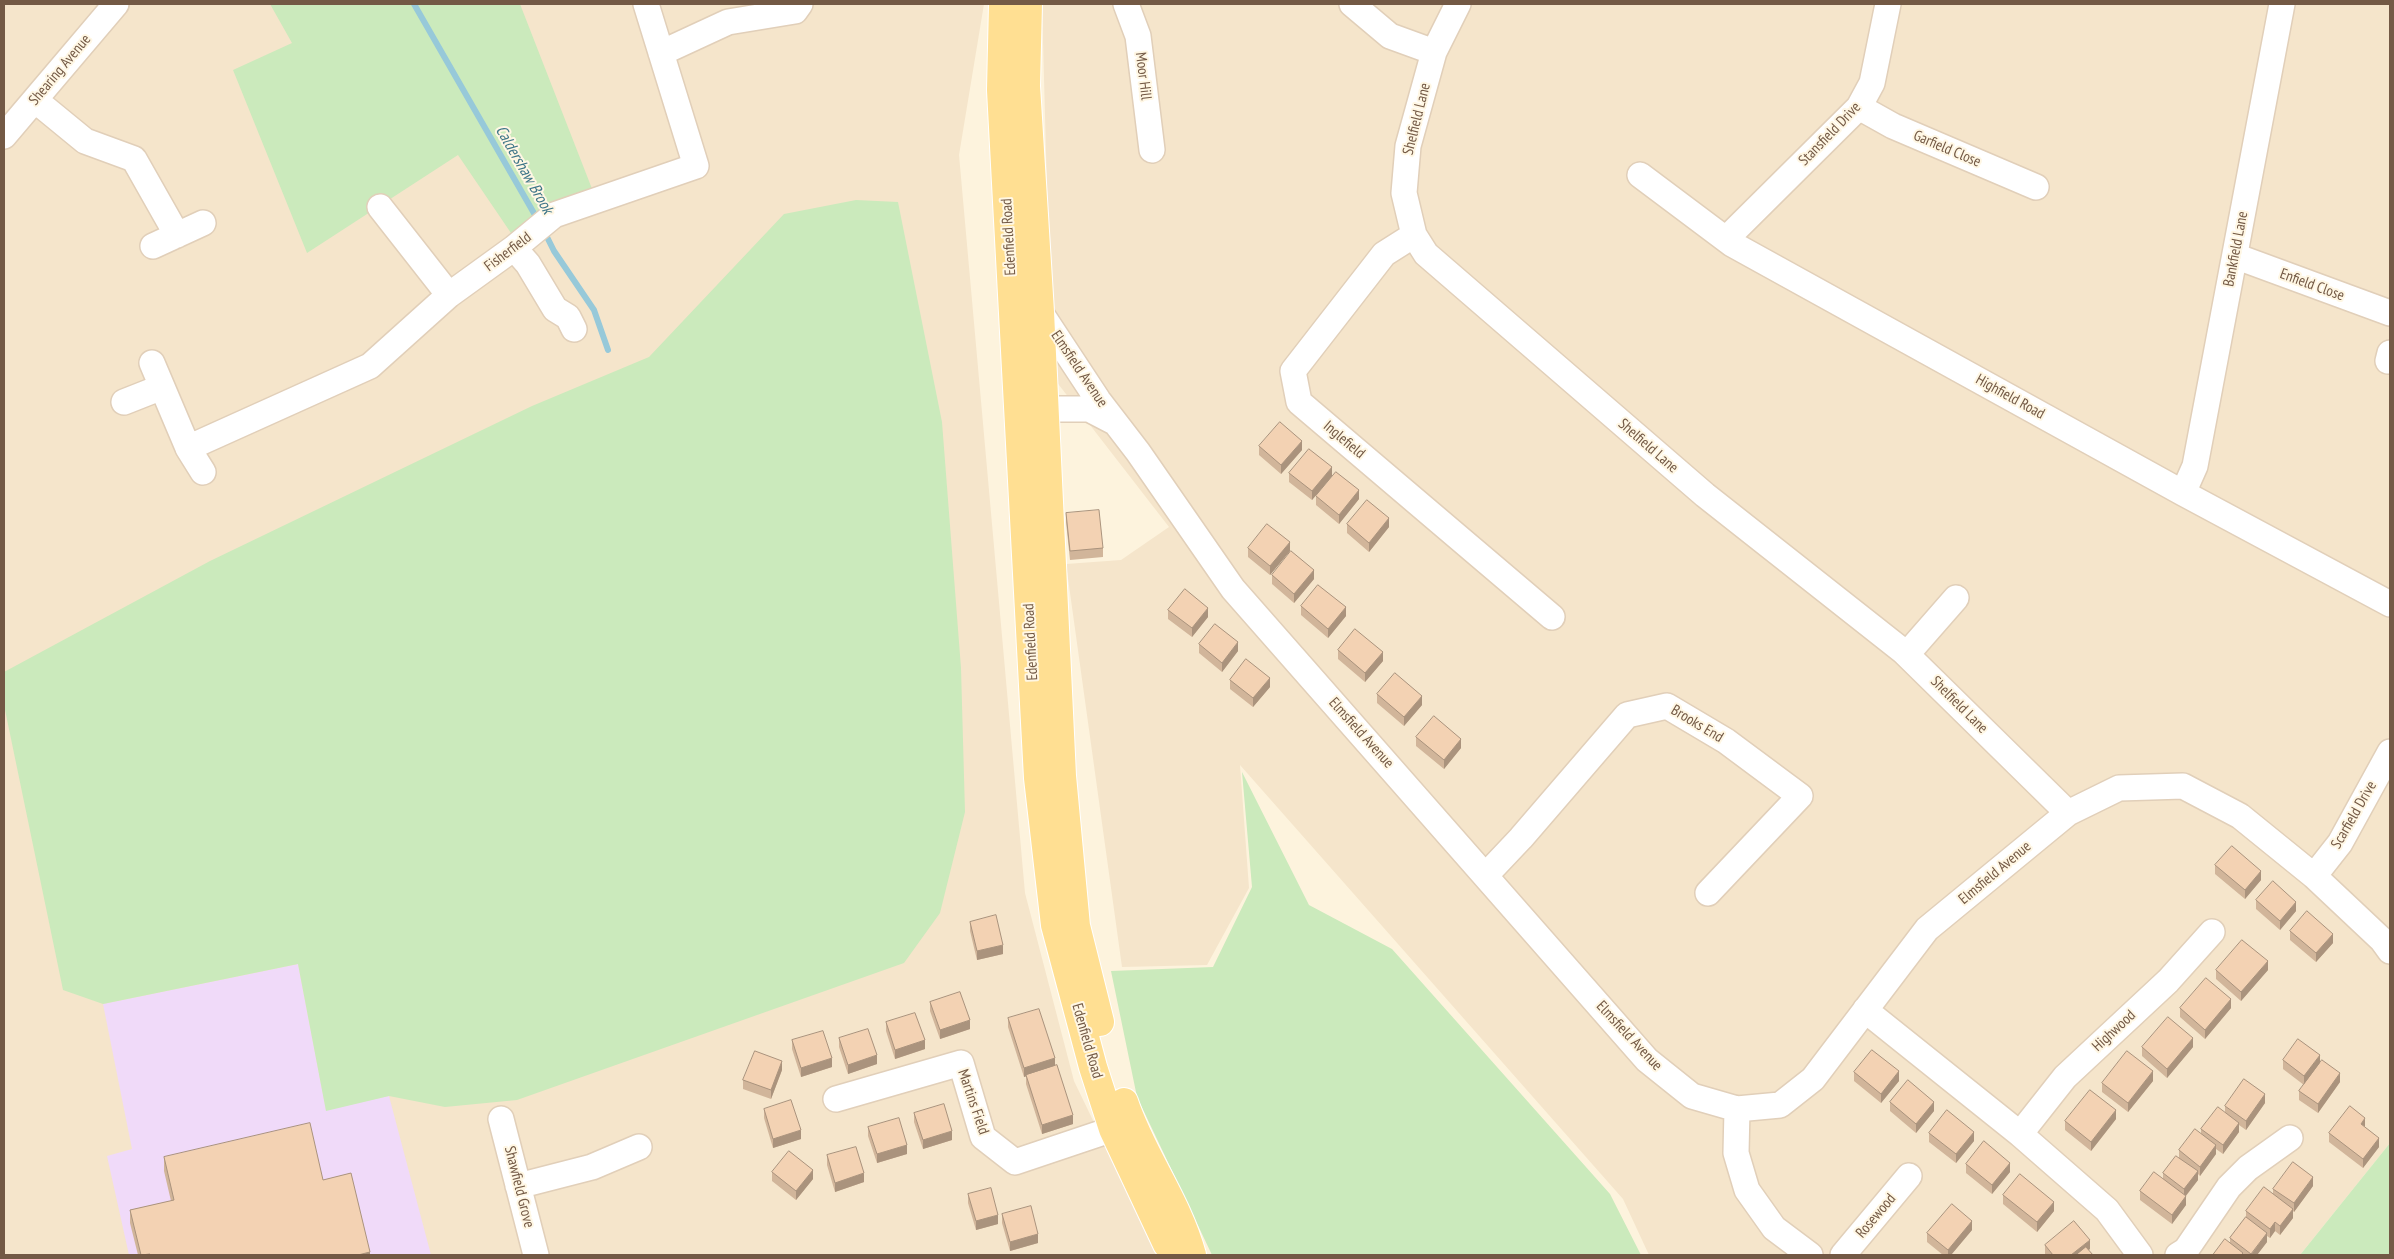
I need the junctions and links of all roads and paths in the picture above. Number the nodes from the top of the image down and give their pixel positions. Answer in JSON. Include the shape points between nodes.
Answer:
{"nodes":[{"id":1,"x":116,"y":4,"type":"edge"},
{"id":2,"x":646,"y":4,"type":"edge"},
{"id":3,"x":800,"y":4,"type":"edge"},
{"id":4,"x":1003,"y":4,"type":"edge"},
{"id":5,"x":1028,"y":4,"type":"edge"},
{"id":6,"x":1126,"y":4,"type":"edge"},
{"id":7,"x":1352,"y":4,"type":"edge"},
{"id":8,"x":1458,"y":4,"type":"edge"},
{"id":9,"x":1888,"y":4,"type":"edge"},
{"id":10,"x":2282,"y":4,"type":"edge"},
{"id":11,"x":661,"y":52,"type":"junction"},
{"id":12,"x":1434,"y":52,"type":"junction"},
{"id":13,"x":35,"y":100,"type":"junction"},
{"id":14,"x":1859,"y":107,"type":"junction"},
{"id":15,"x":4,"y":136,"type":"edge"},
{"id":16,"x":1152,"y":150,"type":"dead end"},
{"id":17,"x":1640,"y":175,"type":"dead end"},
{"id":18,"x":2036,"y":187,"type":"dead end"},
{"id":19,"x":380,"y":208,"type":"dead end"},
{"id":20,"x":203,"y":223,"type":"dead end"},
{"id":21,"x":177,"y":235,"type":"junction"},
{"id":22,"x":1414,"y":235,"type":"junction"},
{"id":23,"x":1726,"y":239,"type":"junction"},
{"id":24,"x":522,"y":242,"type":"junction"},
{"id":25,"x":153,"y":246,"type":"dead end"},
{"id":26,"x":2235,"y":256,"type":"junction"},
{"id":27,"x":449,"y":295,"type":"junction"},
{"id":28,"x":1040,"y":312,"type":"junction"},
{"id":29,"x":2390,"y":313,"type":"edge"},
{"id":30,"x":574,"y":330,"type":"dead end"},
{"id":31,"x":152,"y":363,"type":"dead end"},
{"id":32,"x":162,"y":386,"type":"junction"},
{"id":33,"x":124,"y":402,"type":"dead end"},
{"id":34,"x":1031,"y":409,"type":"junction"},
{"id":35,"x":1118,"y":425,"type":"junction"},
{"id":36,"x":188,"y":448,"type":"junction"},
{"id":37,"x":203,"y":472,"type":"dead end"},
{"id":38,"x":2183,"y":493,"type":"junction"},
{"id":39,"x":1956,"y":598,"type":"dead end"},
{"id":40,"x":2390,"y":604,"type":"edge"},
{"id":41,"x":1552,"y":617,"type":"dead end"},
{"id":42,"x":1907,"y":654,"type":"junction"},
{"id":43,"x":2390,"y":752,"type":"edge"},
{"id":44,"x":2068,"y":813,"type":"junction"},
{"id":45,"x":1486,"y":874,"type":"junction"},
{"id":46,"x":2314,"y":876,"type":"junction"},
{"id":47,"x":1708,"y":893,"type":"dead end"},
{"id":48,"x":2212,"y":932,"type":"dead end"},
{"id":49,"x":2390,"y":951,"type":"edge"},
{"id":50,"x":1865,"y":1010,"type":"junction"},
{"id":51,"x":836,"y":1099,"type":"dead end"},
{"id":52,"x":1737,"y":1109,"type":"junction"},
{"id":53,"x":501,"y":1119,"type":"dead end"},
{"id":54,"x":1122,"y":1126,"type":"junction"},
{"id":55,"x":2020,"y":1134,"type":"junction"},
{"id":56,"x":2290,"y":1138,"type":"dead end"},
{"id":57,"x":639,"y":1147,"type":"dead end"},
{"id":58,"x":1909,"y":1176,"type":"dead end"},
{"id":59,"x":518,"y":1186,"type":"junction"},
{"id":60,"x":536,"y":1255,"type":"edge"},
{"id":61,"x":1177,"y":1255,"type":"edge"},
{"id":62,"x":1192,"y":1255,"type":"edge"},
{"id":63,"x":1810,"y":1255,"type":"edge"},
{"id":64,"x":1843,"y":1255,"type":"edge"},
{"id":65,"x":2140,"y":1255,"type":"edge"},
{"id":66,"x":2178,"y":1255,"type":"edge"}],
"edges":[{"from":1,"to":13,"type":"street","name":"Shearing Avenue"},
{"from":2,"to":11,"type":"street","name":"Fisherfield"},
{"from":3,"to":11,"type":"street","via":[[796,11],[728,22]]},
{"from":4,"to":34,"type":"main road","name":"Edenfield Road","via":[[1001,90]]},
{"from":5,"to":28,"type":"main road","name":"Edenfield Road","via":[[1026,86]]},
{"from":6,"to":16,"type":"street","name":"Moor Hill","via":[[1138,36]]},
{"from":7,"to":12,"type":"street","via":[[1390,36]]},
{"from":8,"to":12,"type":"street","name":"Shelfield Lane"},
{"from":9,"to":14,"type":"street","name":"Stansfield Drive","via":[[1872,83]]},
{"from":10,"to":26,"type":"street","name":"Bankfield Lane"},
{"from":11,"to":24,"type":"street","name":"Fisherfield","via":[[696,166],[554,215]]},
{"from":12,"to":22,"type":"street","name":"Shelfield Lane","via":[[1408,146],[1404,192]]},
{"from":13,"to":15,"type":"street","name":"Shearing Avenue"},
{"from":13,"to":21,"type":"street","via":[[85,141],[134,159]]},
{"from":14,"to":18,"type":"street","name":"Garfield Close","via":[[1894,126]]},
{"from":14,"to":23,"type":"street","name":"Stansfield Drive"},
{"from":17,"to":23,"type":"street","name":"Highfield Road"},
{"from":19,"to":27,"type":"street"},
{"from":20,"to":21,"type":"street"},
{"from":21,"to":25,"type":"street"},
{"from":22,"to":41,"type":"street","name":"Inglefield","via":[[1384,254],[1293,371],[1299,402]]},
{"from":22,"to":42,"type":"street","name":"Shelfield Lane","via":[[1426,254],[1705,495]]},
{"from":23,"to":38,"type":"street","name":"Highfield Road"},
{"from":24,"to":27,"type":"street","name":"Fisherfield"},
{"from":24,"to":30,"type":"street","via":[[548,314],[568,317]]},
{"from":26,"to":29,"type":"street","name":"Enfield Close"},
{"from":26,"to":38,"type":"street","name":"Bankfield Lane","via":[[2195,466]]},
{"from":27,"to":36,"type":"street","name":"Fisherfield","via":[[370,366]]},
{"from":28,"to":34,"type":"main road","name":"Edenfield Road"},
{"from":28,"to":35,"type":"street","name":"Elmsfield Avenue"},
{"from":31,"to":32,"type":"street"},
{"from":32,"to":33,"type":"street"},
{"from":32,"to":36,"type":"street"},
{"from":34,"to":35,"type":"street","name":"Elmsfield Avenue","via":[[1089,409]]},
{"from":34,"to":54,"type":"main road","name":"Edenfield Road","via":[[1076,926],[1111,1065]]},
{"from":35,"to":45,"type":"street","name":"Elmsfield Avenue","via":[[1233,589]]},
{"from":36,"to":37,"type":"street"},
{"from":38,"to":40,"type":"street","name":"Highfield Road"},
{"from":39,"to":42,"type":"street"},
{"from":42,"to":44,"type":"street","name":"Shelfield Lane"},
{"from":43,"to":46,"type":"street","name":"Scarfield Drive","via":[[2340,843]]},
{"from":44,"to":46,"type":"street","name":"Elmsfield Avenue","via":[[2119,788],[2183,786],[2240,816]]},
{"from":44,"to":50,"type":"street","name":"Elmsfield Avenue","via":[[1927,929]]},
{"from":45,"to":47,"type":"street","name":"Brooks End","via":[[1627,715],[1667,706],[1726,741],[1800,796]]},
{"from":45,"to":52,"type":"street","name":"Elmsfield Avenue","via":[[1647,1060],[1692,1096]]},
{"from":46,"to":49,"type":"street","name":"Elmsfield Avenue"},
{"from":48,"to":55,"type":"street","name":"Highwood","via":[[2168,980],[2065,1077]]},
{"from":50,"to":52,"type":"street","name":"Elmsfield Avenue","via":[[1813,1079],[1793,1095],[1780,1105]]},
{"from":50,"to":55,"type":"street"},
{"from":51,"to":54,"type":"street","name":"Martins Field","via":[[961,1063],[983,1137],[1015,1162]]},
{"from":52,"to":63,"type":"street","via":[[1736,1153],[1747,1190],[1774,1228]]},
{"from":53,"to":59,"type":"street","name":"Shawfield Grove"},
{"from":54,"to":61,"type":"main road","name":"Edenfield Road","via":[[1168,1244]]},
{"from":54,"to":62,"type":"main road","name":"Edenfield Road","via":[[1184,1226]]},
{"from":55,"to":65,"type":"street","via":[[2107,1210]]},
{"from":56,"to":66,"type":"street","via":[[2248,1168],[2186,1250]]},
{"from":57,"to":59,"type":"street","via":[[592,1167]]},
{"from":58,"to":64,"type":"street","name":"Rosewood"},
{"from":59,"to":60,"type":"street","name":"Shawfield Grove"}]}
